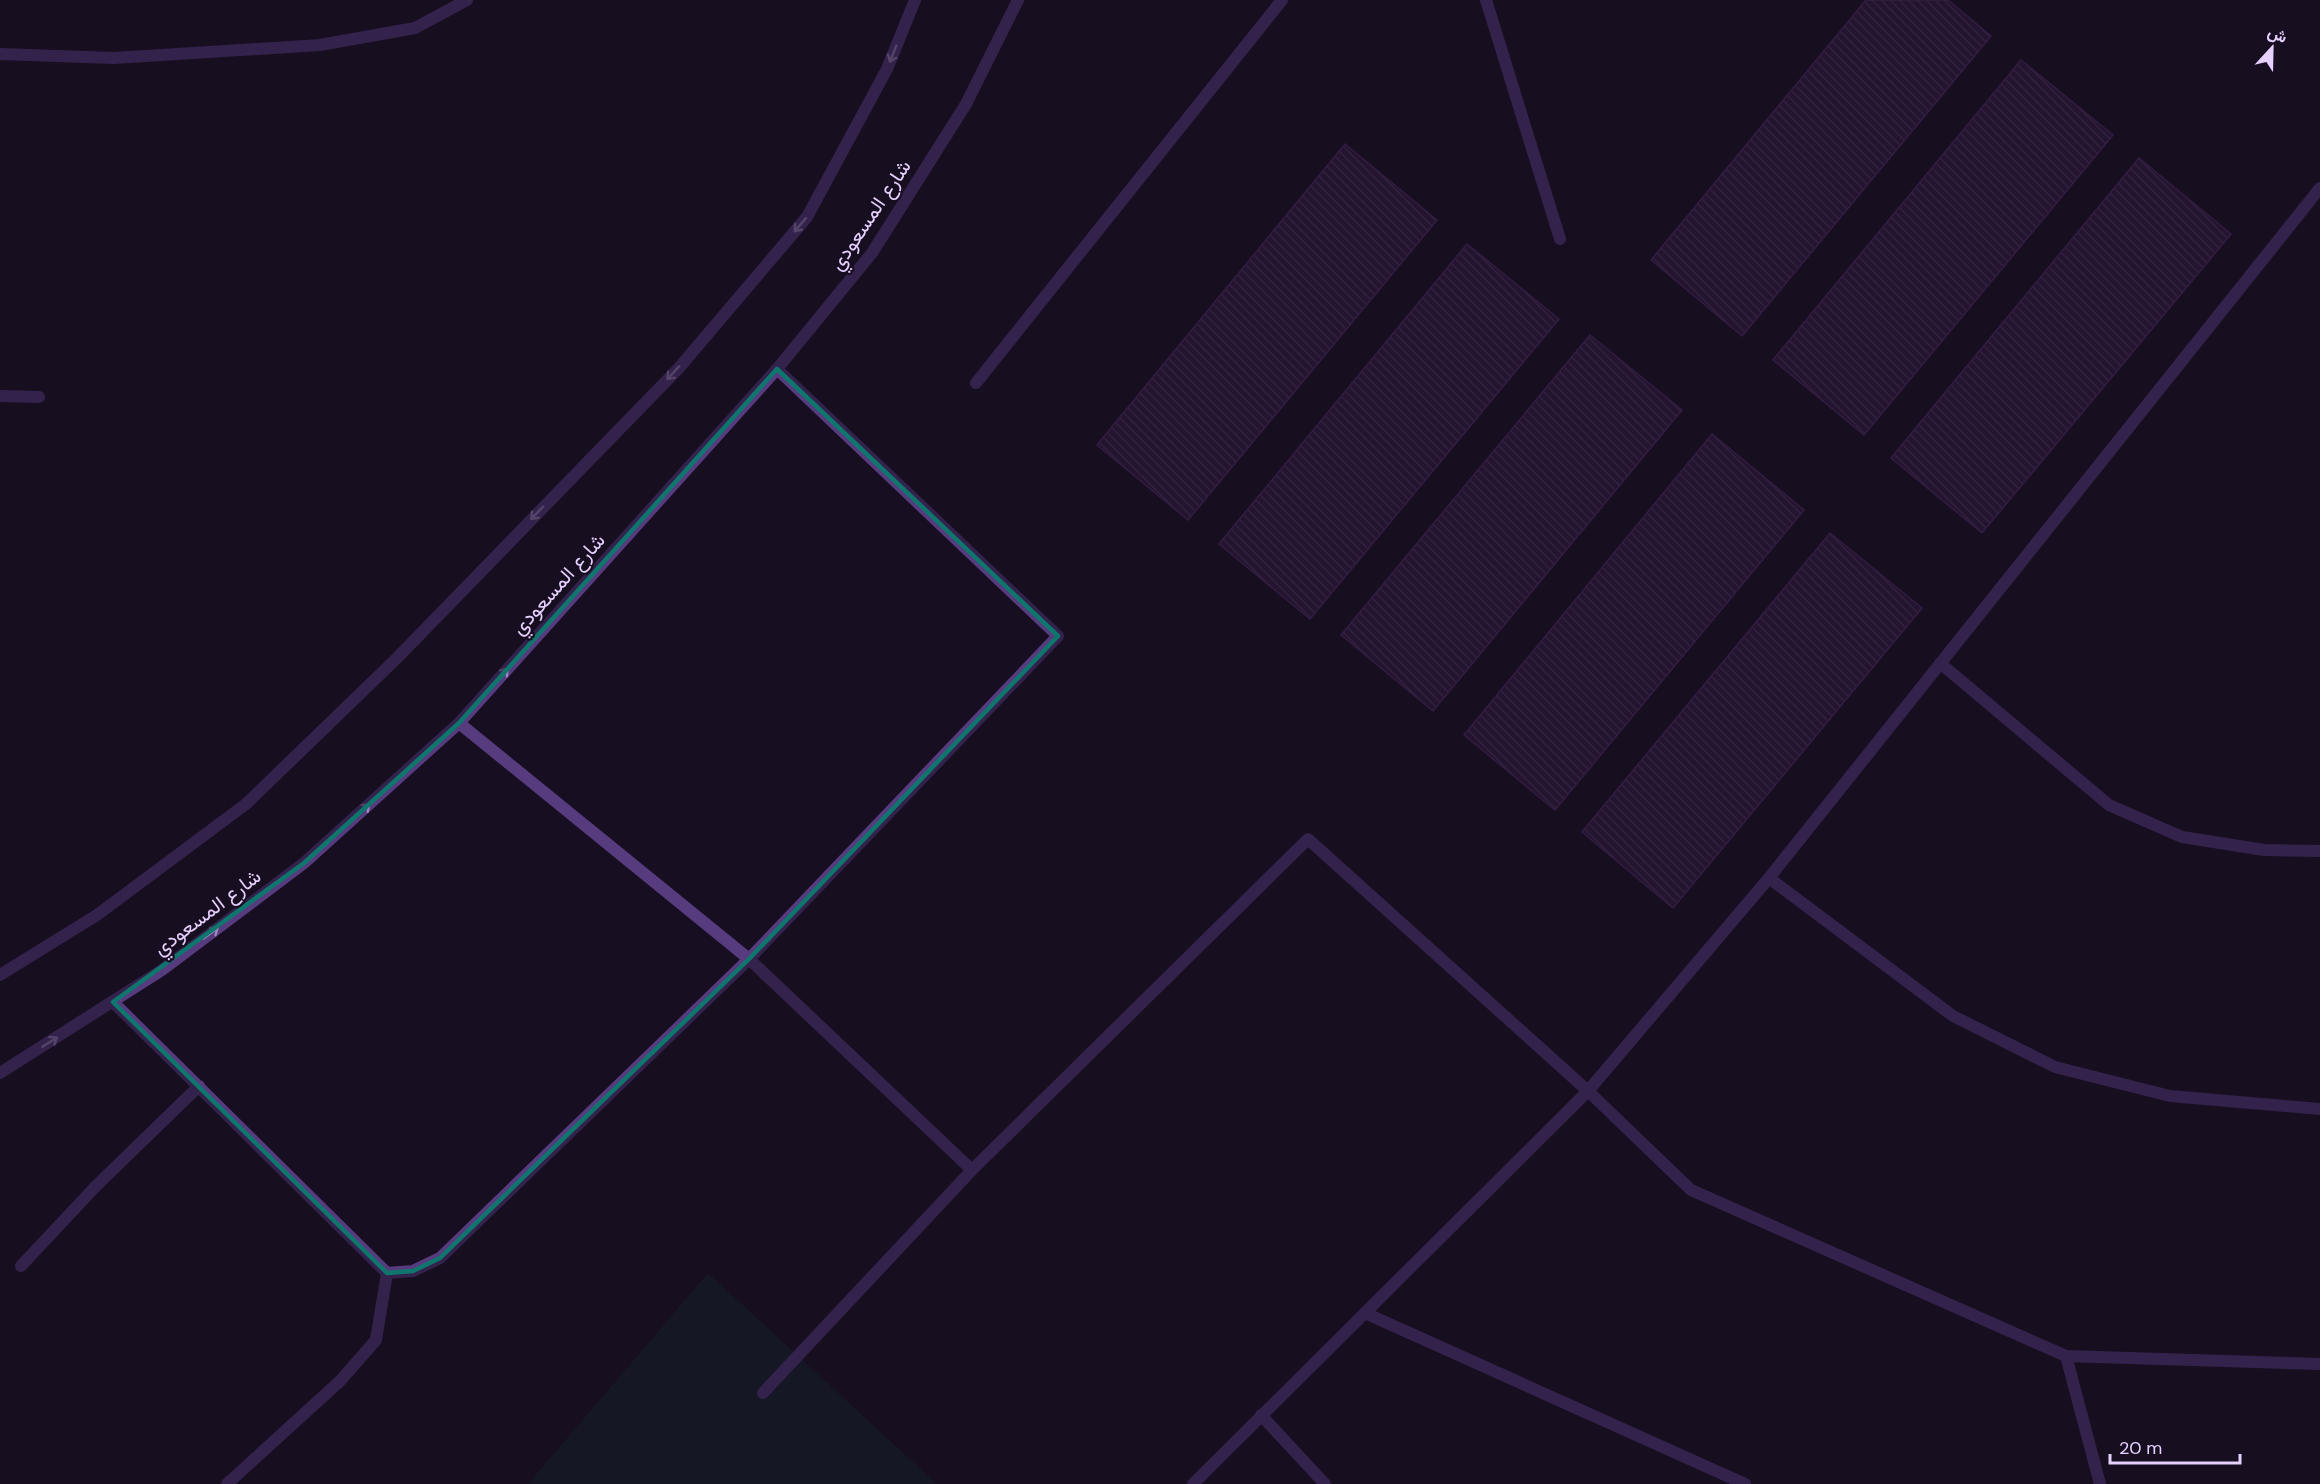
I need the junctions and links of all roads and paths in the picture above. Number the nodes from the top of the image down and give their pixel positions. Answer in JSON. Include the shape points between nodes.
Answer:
{"nodes":[{"id":1,"x":467,"y":0,"type":"edge"},
{"id":2,"x":915,"y":0,"type":"edge"},
{"id":3,"x":1018,"y":0,"type":"edge"},
{"id":4,"x":1282,"y":0,"type":"edge"},
{"id":5,"x":1486,"y":0,"type":"edge"},
{"id":6,"x":0,"y":54,"type":"edge"},
{"id":7,"x":2320,"y":188,"type":"edge"},
{"id":8,"x":1560,"y":239,"type":"dead end"},
{"id":9,"x":777,"y":369,"type":"junction"},
{"id":10,"x":976,"y":383,"type":"dead end"},
{"id":11,"x":0,"y":396,"type":"edge"},
{"id":12,"x":39,"y":397,"type":"dead end"},
{"id":13,"x":1940,"y":663,"type":"junction"},
{"id":14,"x":459,"y":723,"type":"junction"},
{"id":15,"x":2320,"y":851,"type":"edge"},
{"id":16,"x":1769,"y":878,"type":"junction"},
{"id":17,"x":749,"y":959,"type":"junction"},
{"id":18,"x":0,"y":975,"type":"edge"},
{"id":19,"x":113,"y":1002,"type":"junction"},
{"id":20,"x":0,"y":1073,"type":"edge"},
{"id":21,"x":199,"y":1086,"type":"junction"},
{"id":22,"x":1588,"y":1091,"type":"junction"},
{"id":23,"x":2320,"y":1109,"type":"edge"},
{"id":24,"x":972,"y":1170,"type":"junction"},
{"id":25,"x":21,"y":1266,"type":"dead end"},
{"id":26,"x":387,"y":1273,"type":"junction"},
{"id":27,"x":1365,"y":1313,"type":"junction"},
{"id":28,"x":2066,"y":1356,"type":"junction"},
{"id":29,"x":2320,"y":1364,"type":"edge"},
{"id":30,"x":763,"y":1393,"type":"dead end"},
{"id":31,"x":1261,"y":1415,"type":"junction"},
{"id":32,"x":227,"y":1484,"type":"edge"},
{"id":33,"x":1193,"y":1484,"type":"edge"},
{"id":34,"x":1325,"y":1484,"type":"edge"},
{"id":35,"x":1745,"y":1484,"type":"edge"},
{"id":36,"x":2100,"y":1484,"type":"edge"}],
"edges":[{"from":1,"to":6,"type":"street","via":[[415,28],[320,45],[114,58]]},
{"from":2,"to":18,"type":"street","one_way":true,"via":[[887,69],[807,217],[678,369],[397,658],[246,804],[97,915]]},
{"from":3,"to":9,"type":"street","name":"شارع المسعودي","via":[[966,104],[872,254]]},
{"from":4,"to":10,"type":"street"},
{"from":5,"to":8,"type":"street"},
{"from":7,"to":13,"type":"street"},
{"from":14,"to":9,"type":"street","name":"شارع المسعودي","one_way":true},
{"from":9,"to":17,"type":"street","via":[[1058,636]]},
{"from":11,"to":12,"type":"street"},
{"from":13,"to":15,"type":"street","via":[[2109,805],[2182,837],[2264,850]]},
{"from":13,"to":16,"type":"street"},
{"from":14,"to":17,"type":"street"},
{"from":19,"to":14,"type":"street","name":"شارع المسعودي","one_way":true,"via":[[304,863]]},
{"from":16,"to":22,"type":"street"},
{"from":16,"to":23,"type":"street","via":[[1953,1016],[2055,1067],[2170,1096]]},
{"from":17,"to":24,"type":"street"},
{"from":17,"to":26,"type":"street","via":[[440,1258],[413,1271]]},
{"from":20,"to":19,"type":"street","name":"شارع المسعودي","one_way":true},
{"from":19,"to":21,"type":"street"},
{"from":21,"to":25,"type":"street"},
{"from":21,"to":26,"type":"street"},
{"from":22,"to":24,"type":"street","via":[[1308,839]]},
{"from":22,"to":27,"type":"street"},
{"from":22,"to":28,"type":"street","via":[[1691,1190]]},
{"from":24,"to":30,"type":"street"},
{"from":26,"to":32,"type":"street","via":[[376,1340],[340,1381]]},
{"from":27,"to":31,"type":"street"},
{"from":27,"to":35,"type":"street"},
{"from":28,"to":29,"type":"street"},
{"from":28,"to":36,"type":"street"},
{"from":31,"to":33,"type":"street"},
{"from":31,"to":34,"type":"street"}]}
